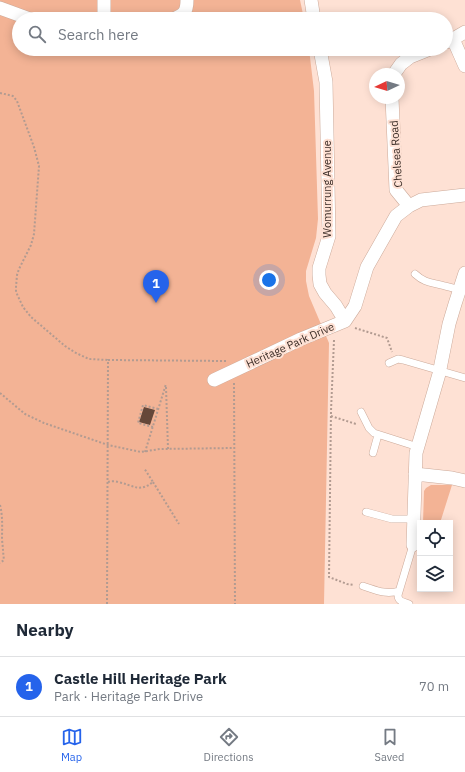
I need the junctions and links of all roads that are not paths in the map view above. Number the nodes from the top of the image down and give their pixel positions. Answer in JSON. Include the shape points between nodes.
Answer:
{"nodes":[{"id":1,"x":104,"y":0,"type":"edge"},
{"id":2,"x":187,"y":0,"type":"edge"},
{"id":3,"x":311,"y":0,"type":"edge"},
{"id":4,"x":0,"y":8,"type":"edge"},
{"id":5,"x":12,"y":12,"type":"edge"},
{"id":6,"x":104,"y":12,"type":"edge"},
{"id":7,"x":184,"y":12,"type":"edge"},
{"id":8,"x":313,"y":12,"type":"edge"},
{"id":9,"x":465,"y":32,"type":"edge"},
{"id":10,"x":453,"y":39,"type":"edge"},
{"id":11,"x":453,"y":47,"type":"edge"},
{"id":12,"x":321,"y":56,"type":"edge"},
{"id":13,"x":412,"y":56,"type":"edge"},
{"id":14,"x":465,"y":66,"type":"edge"},
{"id":15,"x":398,"y":68,"type":"edge"},
{"id":16,"x":392,"y":104,"type":"edge"},
{"id":17,"x":465,"y":195,"type":"edge"},
{"id":18,"x":409,"y":206,"type":"junction"},
{"id":19,"x":465,"y":273,"type":"edge"},
{"id":20,"x":415,"y":274,"type":"dead end"},
{"id":21,"x":462,"y":292,"type":"edge"},
{"id":22,"x":350,"y":324,"type":"junction"},
{"id":23,"x":392,"y":362,"type":"road end"},
{"id":24,"x":440,"y":371,"type":"junction"},
{"id":25,"x":465,"y":378,"type":"edge"},
{"id":26,"x":214,"y":380,"type":"dead end"},
{"id":27,"x":361,"y":412,"type":"dead end"},
{"id":28,"x":378,"y":435,"type":"junction"},
{"id":29,"x":418,"y":447,"type":"junction"},
{"id":30,"x":373,"y":453,"type":"dead end"},
{"id":31,"x":415,"y":474,"type":"junction"},
{"id":32,"x":465,"y":481,"type":"edge"},
{"id":33,"x":366,"y":512,"type":"dead end"},
{"id":34,"x":414,"y":520,"type":"junction"},
{"id":35,"x":413,"y":545,"type":"joint"},
{"id":36,"x":363,"y":586,"type":"road end"},
{"id":37,"x":399,"y":591,"type":"junction"},
{"id":38,"x":409,"y":604,"type":"edge"}],
"edges":[{"from":1,"to":6,"type":"street"},
{"from":2,"to":7,"type":"street"},
{"from":3,"to":8,"type":"street"},
{"from":4,"to":5,"type":"street"},
{"from":9,"to":10,"type":"street"},
{"from":11,"to":14,"type":"street"},
{"from":12,"to":22,"type":"street","name":"Womurrung Avenue","via":[[326,82],[329,236],[319,275],[325,293]]},
{"from":13,"to":15,"type":"street"},
{"from":16,"to":18,"type":"street","name":"Chelsea Road","via":[[396,190]]},
{"from":17,"to":18,"type":"street","name":"Heritage Park Drive","via":[[421,200]]},
{"from":18,"to":22,"type":"street","name":"Heritage Park Drive","via":[[396,216],[367,267]]},
{"from":19,"to":21,"type":"street"},
{"from":20,"to":21,"type":"lane","via":[[423,281]]},
{"from":21,"to":24,"type":"street","via":[[449,324]]},
{"from":22,"to":26,"type":"street","name":"Heritage Park Drive","via":[[301,339],[230,366]]},
{"from":23,"to":24,"type":"lane","via":[[403,360]]},
{"from":24,"to":25,"type":"lane"},
{"from":24,"to":29,"type":"street"},
{"from":27,"to":28,"type":"lane","via":[[369,428]]},
{"from":28,"to":29,"type":"lane"},
{"from":28,"to":30,"type":"lane"},
{"from":29,"to":31,"type":"street"},
{"from":31,"to":32,"type":"street"},
{"from":31,"to":34,"type":"street"},
{"from":33,"to":34,"type":"lane","via":[[392,519]]},
{"from":34,"to":35,"type":"street"},
{"from":35,"to":37,"type":"lane"},
{"from":36,"to":37,"type":"lane","via":[[386,593]]},
{"from":37,"to":38,"type":"lane","via":[[398,598]]}]}
